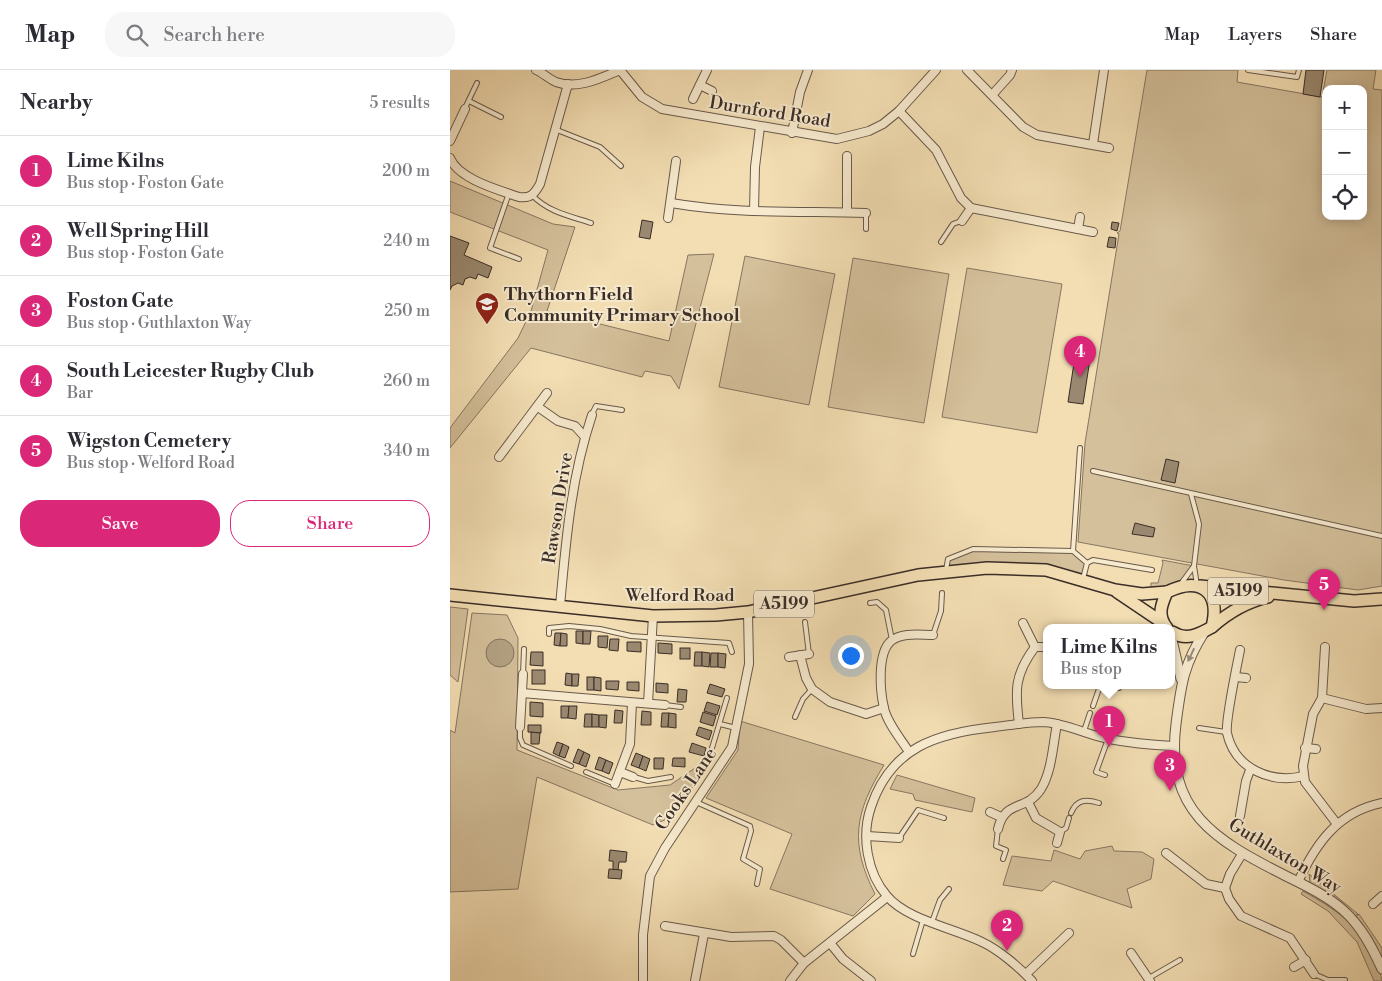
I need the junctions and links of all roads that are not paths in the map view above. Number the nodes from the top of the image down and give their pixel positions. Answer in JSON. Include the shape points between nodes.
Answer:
{"nodes":[{"id":1,"x":536,"y":70,"type":"edge"},
{"id":2,"x":620,"y":70,"type":"edge"},
{"id":3,"x":707,"y":70,"type":"edge"},
{"id":4,"x":808,"y":70,"type":"edge"},
{"id":5,"x":936,"y":70,"type":"edge"},
{"id":6,"x":967,"y":70,"type":"edge"},
{"id":7,"x":1012,"y":70,"type":"edge"},
{"id":8,"x":1104,"y":70,"type":"edge"},
{"id":9,"x":1248,"y":70,"type":"edge"},
{"id":10,"x":1299,"y":70,"type":"edge"},
{"id":11,"x":477,"y":83,"type":"dead end"},
{"id":12,"x":568,"y":84,"type":"junction"},
{"id":13,"x":700,"y":85,"type":"junction"},
{"id":14,"x":712,"y":91,"type":"dead end"},
{"id":15,"x":993,"y":94,"type":"junction"},
{"id":16,"x":693,"y":99,"type":"dead end"},
{"id":17,"x":469,"y":101,"type":"junction"},
{"id":18,"x":465,"y":109,"type":"joint"},
{"id":19,"x":899,"y":111,"type":"junction"},
{"id":20,"x":501,"y":117,"type":"dead end"},
{"id":21,"x":760,"y":126,"type":"junction"},
{"id":22,"x":556,"y":130,"type":"junction"},
{"id":23,"x":792,"y":133,"type":"junction"},
{"id":24,"x":450,"y":141,"type":"edge"},
{"id":25,"x":1093,"y":144,"type":"junction"},
{"id":26,"x":1109,"y":148,"type":"dead end"},
{"id":27,"x":847,"y":156,"type":"dead end"},
{"id":28,"x":450,"y":158,"type":"edge"},
{"id":29,"x":676,"y":161,"type":"dead end"},
{"id":30,"x":620,"y":166,"type":"dead end"},
{"id":31,"x":508,"y":193,"type":"junction"},
{"id":32,"x":532,"y":195,"type":"junction"},
{"id":33,"x":671,"y":203,"type":"junction"},
{"id":34,"x":971,"y":208,"type":"junction"},
{"id":35,"x":754,"y":211,"type":"junction"},
{"id":36,"x":847,"y":212,"type":"junction"},
{"id":37,"x":866,"y":213,"type":"joint"},
{"id":38,"x":1080,"y":217,"type":"dead end"},
{"id":39,"x":668,"y":218,"type":"dead end"},
{"id":40,"x":962,"y":220,"type":"joint"},
{"id":41,"x":591,"y":223,"type":"dead end"},
{"id":42,"x":866,"y":229,"type":"dead end"},
{"id":43,"x":1078,"y":229,"type":"junction"},
{"id":44,"x":1093,"y":232,"type":"dead end"},
{"id":45,"x":941,"y":242,"type":"dead end"},
{"id":46,"x":519,"y":259,"type":"dead end"},
{"id":47,"x":547,"y":393,"type":"dead end"},
{"id":48,"x":538,"y":407,"type":"junction"},
{"id":49,"x":622,"y":410,"type":"dead end"},
{"id":50,"x":592,"y":415,"type":"joint"},
{"id":51,"x":585,"y":437,"type":"junction"},
{"id":52,"x":1080,"y":448,"type":"dead end"},
{"id":53,"x":499,"y":457,"type":"dead end"},
{"id":54,"x":1093,"y":470,"type":"dead end"},
{"id":55,"x":1191,"y":494,"type":"junction"},
{"id":56,"x":1382,"y":536,"type":"edge"},
{"id":57,"x":1073,"y":551,"type":"junction"},
{"id":58,"x":1087,"y":564,"type":"junction"},
{"id":59,"x":1194,"y":566,"type":"junction"},
{"id":60,"x":1152,"y":570,"type":"dead end"},
{"id":61,"x":946,"y":572,"type":"junction"},
{"id":62,"x":1083,"y":580,"type":"junction"},
{"id":63,"x":1198,"y":585,"type":"junction"},
{"id":64,"x":1180,"y":586,"type":"junction"},
{"id":65,"x":1115,"y":590,"type":"junction"},
{"id":66,"x":1168,"y":592,"type":"junction"},
{"id":67,"x":942,"y":593,"type":"dead end"},
{"id":68,"x":1277,"y":595,"type":"junction"},
{"id":69,"x":450,"y":596,"type":"edge"},
{"id":70,"x":1382,"y":599,"type":"edge"},
{"id":71,"x":870,"y":603,"type":"dead end"},
{"id":72,"x":560,"y":606,"type":"junction"},
{"id":73,"x":748,"y":612,"type":"junction"},
{"id":74,"x":653,"y":616,"type":"junction"},
{"id":75,"x":805,"y":622,"type":"dead end"},
{"id":76,"x":1023,"y":623,"type":"dead end"},
{"id":77,"x":1162,"y":624,"type":"edge"},
{"id":78,"x":1165,"y":624,"type":"edge"},
{"id":79,"x":1208,"y":629,"type":"junction"},
{"id":80,"x":549,"y":634,"type":"dead end"},
{"id":81,"x":1175,"y":634,"type":"edge"},
{"id":82,"x":933,"y":635,"type":"joint"},
{"id":83,"x":652,"y":638,"type":"junction"},
{"id":84,"x":892,"y":640,"type":"junction"},
{"id":85,"x":1035,"y":646,"type":"junction"},
{"id":86,"x":1043,"y":647,"type":"edge"},
{"id":87,"x":1325,"y":647,"type":"dead end"},
{"id":88,"x":524,"y":649,"type":"dead end"},
{"id":89,"x":1240,"y":650,"type":"dead end"},
{"id":90,"x":732,"y":652,"type":"dead end"},
{"id":91,"x":1175,"y":653,"type":"edge"},
{"id":92,"x":809,"y":654,"type":"joint"},
{"id":93,"x":800,"y":655,"type":"junction"},
{"id":94,"x":789,"y":657,"type":"dead end"},
{"id":95,"x":522,"y":674,"type":"joint"},
{"id":96,"x":1236,"y":677,"type":"junction"},
{"id":97,"x":1246,"y":678,"type":"dead end"},
{"id":98,"x":1181,"y":680,"type":"junction"},
{"id":99,"x":812,"y":689,"type":"junction"},
{"id":100,"x":1099,"y":689,"type":"edge"},
{"id":101,"x":522,"y":693,"type":"junction"},
{"id":102,"x":727,"y":698,"type":"dead end"},
{"id":103,"x":1322,"y":698,"type":"junction"},
{"id":104,"x":648,"y":703,"type":"junction"},
{"id":105,"x":632,"y":704,"type":"junction"},
{"id":106,"x":665,"y":705,"type":"joint"},
{"id":107,"x":1092,"y":706,"type":"dead end"},
{"id":108,"x":680,"y":707,"type":"dead end"},
{"id":109,"x":884,"y":708,"type":"junction"},
{"id":110,"x":1382,"y":708,"type":"edge"},
{"id":111,"x":1090,"y":713,"type":"dead end"},
{"id":112,"x":795,"y":717,"type":"dead end"},
{"id":113,"x":720,"y":724,"type":"junction"},
{"id":114,"x":1019,"y":724,"type":"junction"},
{"id":115,"x":1057,"y":724,"type":"junction"},
{"id":116,"x":520,"y":727,"type":"joint"},
{"id":117,"x":736,"y":728,"type":"junction"},
{"id":118,"x":1199,"y":728,"type":"dead end"},
{"id":119,"x":1084,"y":731,"type":"junction"},
{"id":120,"x":1226,"y":732,"type":"junction"},
{"id":121,"x":1108,"y":739,"type":"junction"},
{"id":122,"x":1173,"y":746,"type":"junction"},
{"id":123,"x":712,"y":748,"type":"dead end"},
{"id":124,"x":1305,"y":748,"type":"junction"},
{"id":125,"x":1316,"y":750,"type":"dead end"},
{"id":126,"x":909,"y":752,"type":"junction"},
{"id":127,"x":571,"y":766,"type":"dead end"},
{"id":128,"x":1250,"y":770,"type":"junction"},
{"id":129,"x":586,"y":772,"type":"dead end"},
{"id":130,"x":620,"y":772,"type":"junction"},
{"id":131,"x":1105,"y":775,"type":"dead end"},
{"id":132,"x":1304,"y":776,"type":"junction"},
{"id":133,"x":633,"y":777,"type":"joint"},
{"id":134,"x":670,"y":777,"type":"dead end"},
{"id":135,"x":615,"y":784,"type":"joint"},
{"id":136,"x":696,"y":802,"type":"junction"},
{"id":137,"x":1028,"y":802,"type":"junction"},
{"id":138,"x":1099,"y":803,"type":"dead end"},
{"id":139,"x":1382,"y":803,"type":"edge"},
{"id":140,"x":990,"y":812,"type":"dead end"},
{"id":141,"x":1240,"y":816,"type":"dead end"},
{"id":142,"x":1001,"y":817,"type":"junction"},
{"id":143,"x":944,"y":818,"type":"dead end"},
{"id":144,"x":1337,"y":824,"type":"junction"},
{"id":145,"x":998,"y":829,"type":"joint"},
{"id":146,"x":1060,"y":832,"type":"junction"},
{"id":147,"x":867,"y":836,"type":"junction"},
{"id":148,"x":900,"y":838,"type":"joint"},
{"id":149,"x":1058,"y":843,"type":"dead end"},
{"id":150,"x":1166,"y":853,"type":"dead end"},
{"id":151,"x":1242,"y":854,"type":"junction"},
{"id":152,"x":1003,"y":860,"type":"dead end"},
{"id":153,"x":1298,"y":882,"type":"junction"},
{"id":154,"x":757,"y":884,"type":"dead end"},
{"id":155,"x":1226,"y":888,"type":"junction"},
{"id":156,"x":948,"y":889,"type":"dead end"},
{"id":157,"x":1382,"y":896,"type":"edge"},
{"id":158,"x":887,"y":897,"type":"junction"},
{"id":159,"x":1373,"y":904,"type":"dead end"},
{"id":160,"x":924,"y":918,"type":"junction"},
{"id":161,"x":932,"y":922,"type":"junction"},
{"id":162,"x":665,"y":926,"type":"dead end"},
{"id":163,"x":1069,"y":933,"type":"dead end"},
{"id":164,"x":704,"y":934,"type":"junction"},
{"id":165,"x":830,"y":943,"type":"junction"},
{"id":166,"x":1131,"y":953,"type":"dead end"},
{"id":167,"x":913,"y":954,"type":"dead end"},
{"id":168,"x":1180,"y":960,"type":"dead end"},
{"id":169,"x":1306,"y":960,"type":"junction"},
{"id":170,"x":1136,"y":961,"type":"junction"},
{"id":171,"x":804,"y":963,"type":"junction"},
{"id":172,"x":1128,"y":967,"type":"dead end"},
{"id":173,"x":1294,"y":967,"type":"dead end"},
{"id":174,"x":1382,"y":969,"type":"edge"},
{"id":175,"x":1026,"y":974,"type":"junction"},
{"id":176,"x":1314,"y":974,"type":"joint"},
{"id":177,"x":1149,"y":980,"type":"edge"},
{"id":178,"x":1345,"y":980,"type":"dead end"},
{"id":179,"x":643,"y":981,"type":"edge"},
{"id":180,"x":695,"y":981,"type":"edge"},
{"id":181,"x":790,"y":981,"type":"edge"},
{"id":182,"x":871,"y":981,"type":"edge"},
{"id":183,"x":1032,"y":981,"type":"edge"}],
"edges":[{"from":1,"to":12,"type":"street","via":[[556,82]]},
{"from":2,"to":12,"type":"street","via":[[594,81]]},
{"from":2,"to":21,"type":"street","name":"Durnford Road","via":[[642,97],[662,109]]},
{"from":3,"to":13,"type":"street"},
{"from":4,"to":23,"type":"street"},
{"from":5,"to":19,"type":"street","name":"Durnford Road"},
{"from":6,"to":15,"type":"street"},
{"from":7,"to":15,"type":"street"},
{"from":8,"to":25,"type":"street"},
{"from":9,"to":10,"type":"lane","via":[[1297,77]]},
{"from":11,"to":17,"type":"lane"},
{"from":12,"to":22,"type":"street"},
{"from":13,"to":14,"type":"street"},
{"from":13,"to":16,"type":"street"},
{"from":15,"to":25,"type":"street","via":[[1023,127],[1037,135]]},
{"from":17,"to":18,"type":"lane"},
{"from":17,"to":20,"type":"lane"},
{"from":18,"to":24,"type":"street"},
{"from":19,"to":23,"type":"street","name":"Durnford Road","via":[[883,124],[854,136],[837,139]]},
{"from":19,"to":34,"type":"street","via":[[936,150],[962,198]]},
{"from":21,"to":23,"type":"street","name":"Durnford Road"},
{"from":21,"to":35,"type":"street"},
{"from":22,"to":30,"type":"lane","via":[[600,147]]},
{"from":22,"to":32,"type":"street","via":[[540,184]]},
{"from":25,"to":26,"type":"street"},
{"from":27,"to":36,"type":"street"},
{"from":28,"to":31,"type":"street","via":[[459,172]]},
{"from":29,"to":33,"type":"street"},
{"from":31,"to":32,"type":"street","via":[[526,198]]},
{"from":31,"to":46,"type":"lane","via":[[490,248]]},
{"from":32,"to":41,"type":"lane","via":[[550,209]]},
{"from":33,"to":35,"type":"street"},
{"from":33,"to":39,"type":"street"},
{"from":34,"to":40,"type":"street"},
{"from":34,"to":43,"type":"street"},
{"from":35,"to":36,"type":"street"},
{"from":36,"to":37,"type":"street"},
{"from":37,"to":42,"type":"lane"},
{"from":38,"to":43,"type":"street"},
{"from":40,"to":45,"type":"lane","via":[[953,224]]},
{"from":43,"to":44,"type":"street"},
{"from":47,"to":48,"type":"street"},
{"from":48,"to":51,"type":"street","via":[[558,421],[575,426]]},
{"from":48,"to":53,"type":"street"},
{"from":49,"to":50,"type":"lane","via":[[596,406]]},
{"from":50,"to":51,"type":"street","name":"Rawson Drive"},
{"from":51,"to":72,"type":"street","name":"Rawson Drive","via":[[565,534]]},
{"from":52,"to":57,"type":"lane"},
{"from":54,"to":55,"type":"lane"},
{"from":55,"to":56,"type":"lane"},
{"from":55,"to":59,"type":"lane","via":[[1199,524]]},
{"from":57,"to":58,"type":"lane"},
{"from":57,"to":61,"type":"lane","via":[[973,549],[948,559]]},
{"from":58,"to":60,"type":"lane","via":[[1093,560]]},
{"from":58,"to":62,"type":"lane"},
{"from":59,"to":63,"type":"lane"},
{"from":59,"to":64,"type":"lane"},
{"from":61,"to":62,"type":"main road","name":"Welford Road","number":"A5199","via":[[987,568],[1046,570]]},
{"from":61,"to":73,"type":"main road","name":"Welford Road","number":"A5199","via":[[918,575]]},
{"from":62,"to":65,"type":"main road","name":"Welford Road","number":"A5199"},
{"from":63,"to":64,"type":"main road"},
{"from":63,"to":68,"type":"main road","number":"A5199"},
{"from":63,"to":79,"type":"main road","via":[[1212,600],[1214,608]]},
{"from":64,"to":66,"type":"main road"},
{"from":65,"to":66,"type":"main road","name":"Welford Road","number":"A5199","via":[[1142,594]]},
{"from":65,"to":77,"type":"main road","name":"Welford Road","number":"A5199"},
{"from":66,"to":78,"type":"main road","via":[[1161,604],[1160,615]]},
{"from":67,"to":82,"type":"lane","via":[[941,611]]},
{"from":68,"to":70,"type":"main road","number":"A5199","via":[[1354,602]]},
{"from":68,"to":79,"type":"main road","number":"A5199","via":[[1252,601]]},
{"from":69,"to":72,"type":"main road","name":"Welford Road","number":"A5199"},
{"from":71,"to":84,"type":"lane","via":[[876,602],[886,610]]},
{"from":72,"to":74,"type":"main road","name":"Welford Road","number":"A5199"},
{"from":73,"to":74,"type":"main road","name":"Welford Road","number":"A5199","via":[[716,616]]},
{"from":73,"to":117,"type":"street","name":"Cooks Lane","via":[[749,664]]},
{"from":74,"to":83,"type":"street"},
{"from":75,"to":92,"type":"lane"},
{"from":76,"to":85,"type":"street"},
{"from":79,"to":81,"type":"main road","via":[[1194,637]]},
{"from":79,"to":98,"type":"street","name":"Guthlaxton Way","one_way":true,"via":[[1190,655]]},
{"from":80,"to":83,"type":"lane","via":[[549,628],[569,626]]},
{"from":82,"to":84,"type":"street","via":[[905,635]]},
{"from":83,"to":90,"type":"lane","via":[[729,643]]},
{"from":83,"to":104,"type":"street"},
{"from":84,"to":109,"type":"street","via":[[884,650],[881,666]]},
{"from":85,"to":86,"type":"street"},
{"from":85,"to":114,"type":"street","via":[[1018,676]]},
{"from":87,"to":103,"type":"street"},
{"from":88,"to":95,"type":"lane"},
{"from":89,"to":96,"type":"street"},
{"from":91,"to":98,"type":"street","name":"Guthlaxton Way"},
{"from":92,"to":93,"type":"street"},
{"from":93,"to":94,"type":"street"},
{"from":93,"to":99,"type":"street"},
{"from":95,"to":101,"type":"street"},
{"from":96,"to":97,"type":"street"},
{"from":96,"to":120,"type":"street"},
{"from":98,"to":122,"type":"street","name":"Guthlaxton Way"},
{"from":99,"to":109,"type":"street","via":[[830,702],[866,714]]},
{"from":99,"to":112,"type":"lane"},
{"from":100,"to":107,"type":"lane"},
{"from":101,"to":105,"type":"street","via":[[559,694]]},
{"from":101,"to":116,"type":"street"},
{"from":102,"to":113,"type":"lane","name":"Cooks Lane"},
{"from":103,"to":110,"type":"street","via":[[1366,709]]},
{"from":103,"to":124,"type":"street","via":[[1313,714]]},
{"from":104,"to":105,"type":"street"},
{"from":104,"to":106,"type":"street"},
{"from":105,"to":130,"type":"street","via":[[630,744]]},
{"from":106,"to":108,"type":"lane"},
{"from":109,"to":126,"type":"street"},
{"from":111,"to":119,"type":"lane"},
{"from":113,"to":117,"type":"lane"},
{"from":113,"to":123,"type":"lane","name":"Cooks Lane"},
{"from":114,"to":115,"type":"street"},
{"from":114,"to":126,"type":"street","via":[[934,738]]},
{"from":115,"to":119,"type":"street"},
{"from":115,"to":137,"type":"street","via":[[1049,767],[1041,788]]},
{"from":116,"to":127,"type":"lane","via":[[523,745]]},
{"from":117,"to":136,"type":"street","name":"Cooks Lane","via":[[732,747]]},
{"from":118,"to":120,"type":"lane"},
{"from":119,"to":121,"type":"street"},
{"from":120,"to":128,"type":"street","via":[[1236,755]]},
{"from":121,"to":122,"type":"street"},
{"from":121,"to":131,"type":"lane","via":[[1096,772]]},
{"from":122,"to":151,"type":"street","name":"Guthlaxton Way","via":[[1181,794],[1208,827]]},
{"from":124,"to":125,"type":"street"},
{"from":124,"to":132,"type":"street"},
{"from":126,"to":147,"type":"street","via":[[877,789]]},
{"from":128,"to":132,"type":"street","via":[[1282,779]]},
{"from":128,"to":141,"type":"street"},
{"from":129,"to":135,"type":"lane"},
{"from":130,"to":133,"type":"street"},
{"from":130,"to":135,"type":"street"},
{"from":132,"to":144,"type":"street","via":[[1305,782]]},
{"from":133,"to":134,"type":"lane","via":[[648,781]]},
{"from":136,"to":154,"type":"lane","via":[[750,826],[743,859],[760,869]]},
{"from":136,"to":179,"type":"street","name":"Cooks Lane","via":[[650,876],[643,935]]},
{"from":137,"to":142,"type":"street","via":[[1007,810]]},
{"from":137,"to":146,"type":"street","via":[[1036,818]]},
{"from":138,"to":146,"type":"lane","via":[[1087,799],[1078,802],[1066,828]]},
{"from":139,"to":144,"type":"street","via":[[1369,805]]},
{"from":140,"to":142,"type":"street"},
{"from":142,"to":145,"type":"street"},
{"from":143,"to":148,"type":"lane","via":[[918,810]]},
{"from":144,"to":153,"type":"street","via":[[1320,841]]},
{"from":145,"to":152,"type":"lane","via":[[996,846],[1006,850]]},
{"from":146,"to":149,"type":"street"},
{"from":147,"to":148,"type":"street"},
{"from":147,"to":158,"type":"street","via":[[869,864]]},
{"from":150,"to":155,"type":"street","via":[[1206,884]]},
{"from":151,"to":153,"type":"street","name":"Guthlaxton Way"},
{"from":151,"to":155,"type":"street"},
{"from":153,"to":174,"type":"street","name":"Guthlaxton Way","via":[[1341,908],[1352,919],[1368,940]]},
{"from":155,"to":169,"type":"street","via":[[1229,899],[1241,916],[1290,938]]},
{"from":156,"to":161,"type":"lane"},
{"from":157,"to":159,"type":"street"},
{"from":158,"to":160,"type":"street","via":[[906,911]]},
{"from":158,"to":165,"type":"street"},
{"from":160,"to":161,"type":"street"},
{"from":160,"to":167,"type":"lane"},
{"from":161,"to":175,"type":"street","via":[[983,942]]},
{"from":162,"to":164,"type":"street"},
{"from":163,"to":175,"type":"street"},
{"from":164,"to":171,"type":"street","via":[[774,936]]},
{"from":164,"to":180,"type":"street"},
{"from":165,"to":171,"type":"street"},
{"from":165,"to":182,"type":"street","via":[[843,959]]},
{"from":166,"to":170,"type":"street"},
{"from":168,"to":177,"type":"lane"},
{"from":169,"to":173,"type":"street"},
{"from":169,"to":176,"type":"street"},
{"from":170,"to":172,"type":"street"},
{"from":170,"to":177,"type":"street"},
{"from":171,"to":181,"type":"street"},
{"from":175,"to":183,"type":"street"},
{"from":176,"to":178,"type":"lane","via":[[1328,980]]}]}
